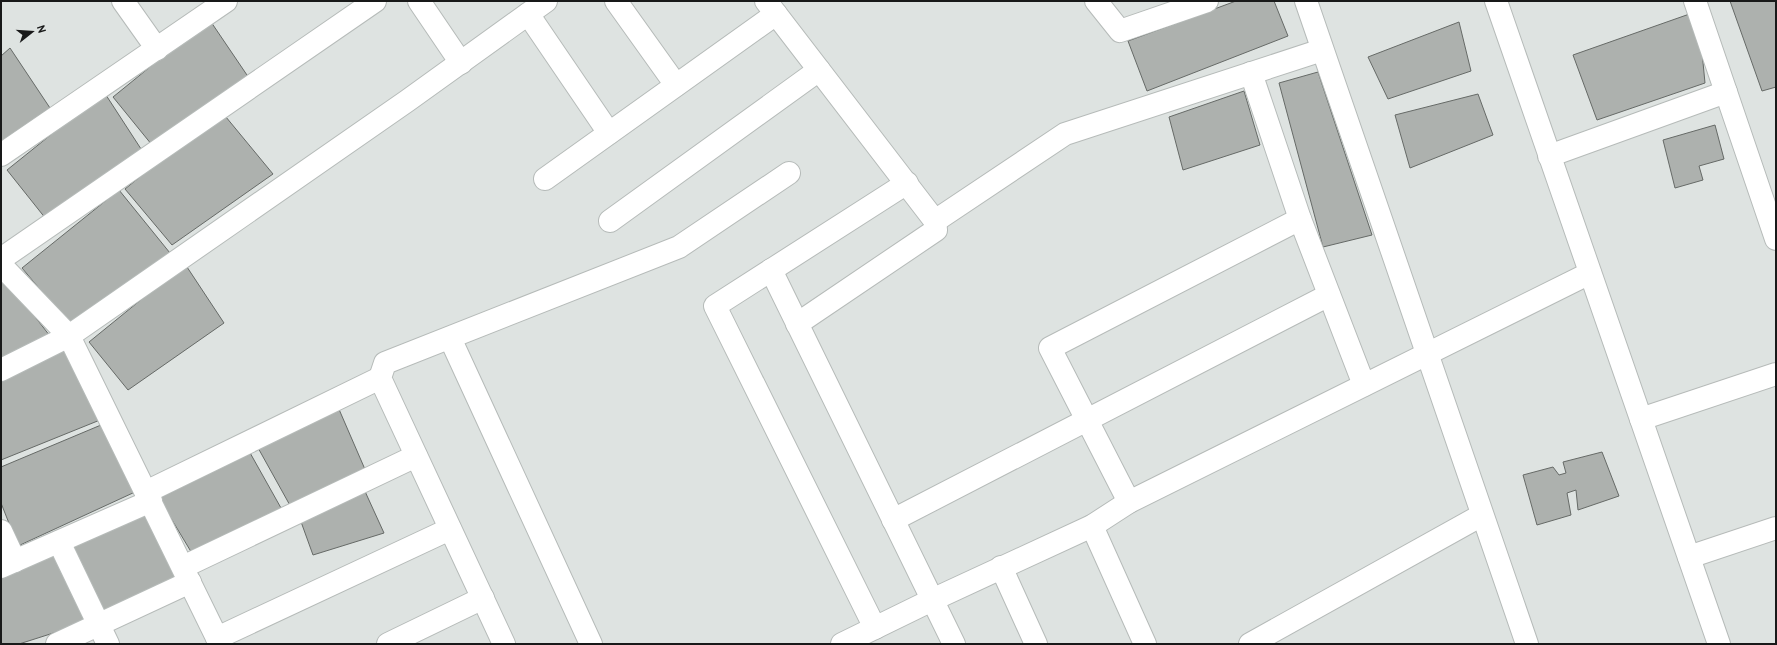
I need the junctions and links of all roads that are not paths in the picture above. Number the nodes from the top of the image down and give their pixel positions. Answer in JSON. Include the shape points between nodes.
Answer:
{"nodes":[{"id":1,"x":123,"y":1,"type":"edge"},
{"id":2,"x":226,"y":1,"type":"edge"},
{"id":3,"x":375,"y":1,"type":"edge"},
{"id":4,"x":419,"y":1,"type":"edge"},
{"id":5,"x":546,"y":1,"type":"edge"},
{"id":6,"x":616,"y":1,"type":"edge"},
{"id":7,"x":1096,"y":1,"type":"edge"},
{"id":8,"x":1109,"y":1,"type":"edge"},
{"id":9,"x":1207,"y":1,"type":"edge"},
{"id":10,"x":1306,"y":1,"type":"edge"},
{"id":11,"x":1496,"y":1,"type":"edge"},
{"id":12,"x":1695,"y":1,"type":"edge"},
{"id":13,"x":771,"y":7,"type":"edge"},
{"id":14,"x":528,"y":14,"type":"junction"},
{"id":15,"x":1120,"y":31,"type":"junction"},
{"id":16,"x":156,"y":49,"type":"junction"},
{"id":17,"x":1322,"y":50,"type":"junction"},
{"id":18,"x":461,"y":62,"type":"junction"},
{"id":19,"x":819,"y":70,"type":"junction"},
{"id":20,"x":1251,"y":74,"type":"junction"},
{"id":21,"x":676,"y":85,"type":"junction"},
{"id":22,"x":1726,"y":92,"type":"junction"},
{"id":23,"x":609,"y":133,"type":"junction"},
{"id":24,"x":1,"y":155,"type":"edge"},
{"id":25,"x":1549,"y":156,"type":"junction"},
{"id":26,"x":789,"y":173,"type":"dead end"},
{"id":27,"x":545,"y":179,"type":"dead end"},
{"id":28,"x":906,"y":183,"type":"junction"},
{"id":29,"x":1300,"y":219,"type":"junction"},
{"id":30,"x":610,"y":221,"type":"dead end"},
{"id":31,"x":935,"y":221,"type":"junction"},
{"id":32,"x":1776,"y":239,"type":"edge"},
{"id":33,"x":1,"y":259,"type":"edge"},
{"id":34,"x":1,"y":265,"type":"edge"},
{"id":35,"x":771,"y":270,"type":"junction"},
{"id":36,"x":1590,"y":273,"type":"junction"},
{"id":37,"x":1329,"y":295,"type":"junction"},
{"id":38,"x":797,"y":324,"type":"junction"},
{"id":39,"x":69,"y":336,"type":"junction"},
{"id":40,"x":450,"y":338,"type":"junction"},
{"id":41,"x":1426,"y":354,"type":"junction"},
{"id":42,"x":1,"y":370,"type":"edge"},
{"id":43,"x":1776,"y":374,"type":"edge"},
{"id":44,"x":380,"y":378,"type":"junction"},
{"id":45,"x":1364,"y":385,"type":"junction"},
{"id":46,"x":1641,"y":419,"type":"junction"},
{"id":47,"x":1086,"y":420,"type":"junction"},
{"id":48,"x":416,"y":456,"type":"junction"},
{"id":49,"x":148,"y":496,"type":"junction"},
{"id":50,"x":1129,"y":502,"type":"junction"},
{"id":51,"x":1482,"y":515,"type":"junction"},
{"id":52,"x":893,"y":520,"type":"junction"},
{"id":53,"x":1092,"y":526,"type":"junction"},
{"id":54,"x":450,"y":528,"type":"junction"},
{"id":55,"x":1776,"y":528,"type":"edge"},
{"id":56,"x":1,"y":531,"type":"edge"},
{"id":57,"x":59,"y":542,"type":"junction"},
{"id":58,"x":1689,"y":557,"type":"junction"},
{"id":59,"x":8,"y":564,"type":"edge"},
{"id":60,"x":1001,"y":567,"type":"junction"},
{"id":61,"x":186,"y":574,"type":"junction"},
{"id":62,"x":483,"y":598,"type":"junction"},
{"id":63,"x":932,"y":600,"type":"junction"},
{"id":64,"x":98,"y":624,"type":"junction"},
{"id":65,"x":875,"y":628,"type":"junction"},
{"id":66,"x":218,"y":641,"type":"edge"},
{"id":67,"x":57,"y":644,"type":"edge"},
{"id":68,"x":108,"y":644,"type":"edge"},
{"id":69,"x":388,"y":644,"type":"edge"},
{"id":70,"x":504,"y":644,"type":"edge"},
{"id":71,"x":591,"y":644,"type":"edge"},
{"id":72,"x":842,"y":644,"type":"edge"},
{"id":73,"x":954,"y":644,"type":"edge"},
{"id":74,"x":1036,"y":644,"type":"edge"},
{"id":75,"x":1145,"y":644,"type":"edge"},
{"id":76,"x":1250,"y":644,"type":"edge"},
{"id":77,"x":1527,"y":644,"type":"edge"},
{"id":78,"x":1719,"y":644,"type":"edge"}],
"edges":[{"from":1,"to":16,"type":"street"},
{"from":2,"to":16,"type":"street"},
{"from":3,"to":33,"type":"street"},
{"from":4,"to":18,"type":"street"},
{"from":5,"to":14,"type":"street"},
{"from":6,"to":21,"type":"street"},
{"from":7,"to":15,"type":"street"},
{"from":8,"to":15,"type":"street"},
{"from":9,"to":15,"type":"street"},
{"from":10,"to":17,"type":"street"},
{"from":11,"to":25,"type":"street"},
{"from":12,"to":22,"type":"street"},
{"from":13,"to":19,"type":"street"},
{"from":13,"to":21,"type":"street"},
{"from":14,"to":18,"type":"street"},
{"from":14,"to":23,"type":"street"},
{"from":16,"to":24,"type":"street"},
{"from":17,"to":20,"type":"street"},
{"from":17,"to":41,"type":"street"},
{"from":18,"to":39,"type":"street"},
{"from":19,"to":28,"type":"street"},
{"from":19,"to":30,"type":"street"},
{"from":20,"to":29,"type":"street"},
{"from":20,"to":31,"type":"street","via":[[1065,134]]},
{"from":21,"to":23,"type":"street"},
{"from":22,"to":25,"type":"street"},
{"from":22,"to":32,"type":"street"},
{"from":23,"to":27,"type":"street"},
{"from":25,"to":36,"type":"street"},
{"from":26,"to":40,"type":"street","via":[[679,247]]},
{"from":28,"to":31,"type":"street"},
{"from":28,"to":35,"type":"street"},
{"from":29,"to":37,"type":"street"},
{"from":29,"to":47,"type":"street","via":[[1050,348]]},
{"from":31,"to":38,"type":"street","via":[[936,230]]},
{"from":34,"to":39,"type":"street"},
{"from":35,"to":38,"type":"street"},
{"from":35,"to":65,"type":"street","via":[[715,306]]},
{"from":36,"to":41,"type":"street"},
{"from":36,"to":46,"type":"street"},
{"from":37,"to":45,"type":"street"},
{"from":37,"to":47,"type":"street"},
{"from":38,"to":52,"type":"street"},
{"from":39,"to":42,"type":"street"},
{"from":39,"to":49,"type":"street"},
{"from":40,"to":44,"type":"street","via":[[385,364]]},
{"from":40,"to":71,"type":"street"},
{"from":41,"to":45,"type":"street"},
{"from":41,"to":51,"type":"street"},
{"from":43,"to":46,"type":"street"},
{"from":44,"to":48,"type":"street"},
{"from":44,"to":49,"type":"street"},
{"from":45,"to":50,"type":"street"},
{"from":46,"to":58,"type":"street"},
{"from":47,"to":50,"type":"street"},
{"from":47,"to":52,"type":"street"},
{"from":48,"to":54,"type":"street"},
{"from":48,"to":61,"type":"street"},
{"from":49,"to":57,"type":"street"},
{"from":49,"to":61,"type":"street"},
{"from":50,"to":53,"type":"street"},
{"from":51,"to":76,"type":"street"},
{"from":51,"to":77,"type":"street"},
{"from":52,"to":63,"type":"street"},
{"from":53,"to":60,"type":"street"},
{"from":53,"to":75,"type":"street"},
{"from":54,"to":62,"type":"street"},
{"from":54,"to":66,"type":"street"},
{"from":55,"to":58,"type":"street"},
{"from":56,"to":59,"type":"street"},
{"from":57,"to":59,"type":"street"},
{"from":57,"to":64,"type":"street"},
{"from":58,"to":78,"type":"street"},
{"from":60,"to":63,"type":"street"},
{"from":60,"to":74,"type":"street"},
{"from":61,"to":64,"type":"street"},
{"from":61,"to":66,"type":"street"},
{"from":62,"to":69,"type":"street"},
{"from":62,"to":70,"type":"street"},
{"from":63,"to":65,"type":"street"},
{"from":63,"to":73,"type":"street"},
{"from":64,"to":67,"type":"street"},
{"from":64,"to":68,"type":"street"},
{"from":65,"to":72,"type":"street"}]}
